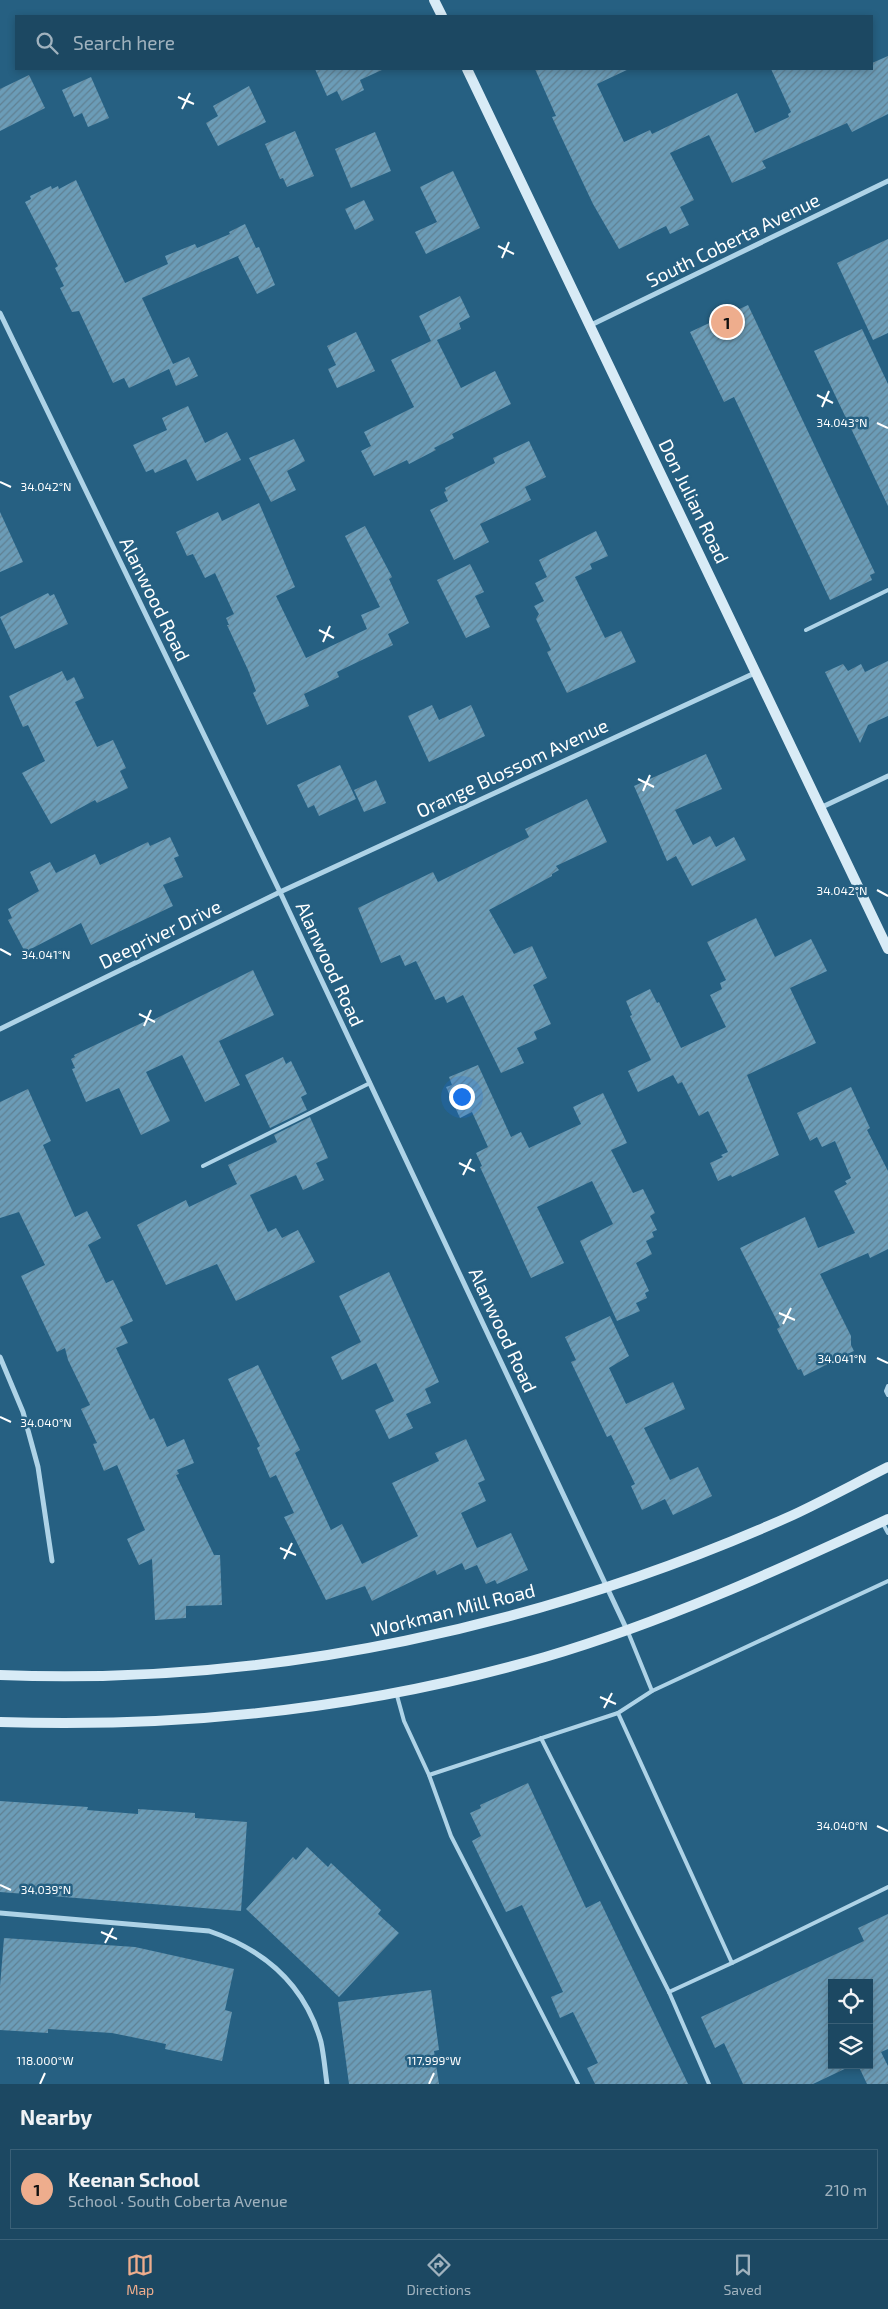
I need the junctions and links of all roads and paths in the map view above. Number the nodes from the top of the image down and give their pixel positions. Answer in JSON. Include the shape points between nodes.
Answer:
{"nodes":[{"id":1,"x":434,"y":0,"type":"edge"},
{"id":2,"x":442,"y":15,"type":"edge"},
{"id":3,"x":468,"y":70,"type":"edge"},
{"id":4,"x":888,"y":181,"type":"edge"},
{"id":5,"x":0,"y":313,"type":"edge"},
{"id":6,"x":591,"y":326,"type":"junction"},
{"id":7,"x":888,"y":590,"type":"edge"},
{"id":8,"x":806,"y":630,"type":"dead end"},
{"id":9,"x":757,"y":672,"type":"junction"},
{"id":10,"x":888,"y":776,"type":"edge"},
{"id":11,"x":820,"y":808,"type":"junction"},
{"id":12,"x":280,"y":892,"type":"junction"},
{"id":13,"x":888,"y":949,"type":"edge"},
{"id":14,"x":0,"y":1029,"type":"edge"},
{"id":15,"x":370,"y":1083,"type":"junction"},
{"id":16,"x":203,"y":1166,"type":"dead end"},
{"id":17,"x":0,"y":1358,"type":"edge"},
{"id":18,"x":888,"y":1386,"type":"edge"},
{"id":19,"x":888,"y":1395,"type":"edge"},
{"id":20,"x":888,"y":1467,"type":"edge"},
{"id":21,"x":885,"y":1520,"type":"edge"},
{"id":22,"x":888,"y":1533,"type":"edge"},
{"id":23,"x":52,"y":1560,"type":"dead end"},
{"id":24,"x":888,"y":1582,"type":"edge"},
{"id":25,"x":608,"y":1587,"type":"junction"},
{"id":26,"x":627,"y":1630,"type":"junction"},
{"id":27,"x":0,"y":1676,"type":"edge"},
{"id":28,"x":652,"y":1691,"type":"junction"},
{"id":29,"x":396,"y":1692,"type":"junction"},
{"id":30,"x":618,"y":1713,"type":"junction"},
{"id":31,"x":0,"y":1722,"type":"edge"},
{"id":32,"x":541,"y":1738,"type":"junction"},
{"id":33,"x":429,"y":1775,"type":"junction"},
{"id":34,"x":888,"y":1887,"type":"edge"},
{"id":35,"x":0,"y":1913,"type":"edge"},
{"id":36,"x":732,"y":1963,"type":"junction"},
{"id":37,"x":669,"y":1992,"type":"junction"},
{"id":38,"x":327,"y":2084,"type":"edge"},
{"id":39,"x":578,"y":2084,"type":"edge"},
{"id":40,"x":709,"y":2084,"type":"edge"}],
"edges":[{"from":1,"to":2,"type":"main road"},
{"from":3,"to":6,"type":"main road","name":"Don Julian Road"},
{"from":4,"to":6,"type":"street","name":"South Coberta Avenue"},
{"from":5,"to":12,"type":"street","name":"Alanwood Road"},
{"from":6,"to":9,"type":"main road","name":"Don Julian Road"},
{"from":7,"to":8,"type":"lane"},
{"from":9,"to":11,"type":"main road","name":"Don Julian Road"},
{"from":9,"to":12,"type":"street","name":"Orange Blossom Avenue"},
{"from":10,"to":11,"type":"street"},
{"from":11,"to":13,"type":"main road","name":"Don Julian Road"},
{"from":12,"to":14,"type":"street","name":"Deepriver Drive"},
{"from":12,"to":15,"type":"street","name":"Alanwood Road"},
{"from":15,"to":16,"type":"lane"},
{"from":15,"to":25,"type":"street","name":"Alanwood Road"},
{"from":17,"to":23,"type":"street","via":[[24,1412]]},
{"from":18,"to":19,"type":"lane"},
{"from":20,"to":25,"type":"main road","name":"Workman Mill Road","via":[[794,1514]]},
{"from":21,"to":22,"type":"lane"},
{"from":21,"to":26,"type":"main road","via":[[724,1594]]},
{"from":24,"to":28,"type":"lane"},
{"from":25,"to":26,"type":"street","name":"Alanwood Road"},
{"from":25,"to":27,"type":"main road","name":"Workman Mill Road","via":[[484,1624],[381,1647],[267,1666],[160,1674],[51,1678]]},
{"from":26,"to":28,"type":"lane"},
{"from":26,"to":29,"type":"main road","via":[[476,1675]]},
{"from":28,"to":30,"type":"lane"},
{"from":29,"to":31,"type":"main road","via":[[206,1718],[110,1724]]},
{"from":29,"to":33,"type":"lane","via":[[404,1721]]},
{"from":30,"to":32,"type":"lane"},
{"from":30,"to":36,"type":"lane"},
{"from":32,"to":33,"type":"lane"},
{"from":32,"to":37,"type":"lane"},
{"from":33,"to":39,"type":"lane","via":[[451,1836]]},
{"from":34,"to":36,"type":"lane"},
{"from":35,"to":38,"type":"street","via":[[209,1931],[234,1939],[258,1952],[289,1981],[307,2007],[321,2043]]},
{"from":36,"to":37,"type":"lane"},
{"from":37,"to":40,"type":"lane"}]}
